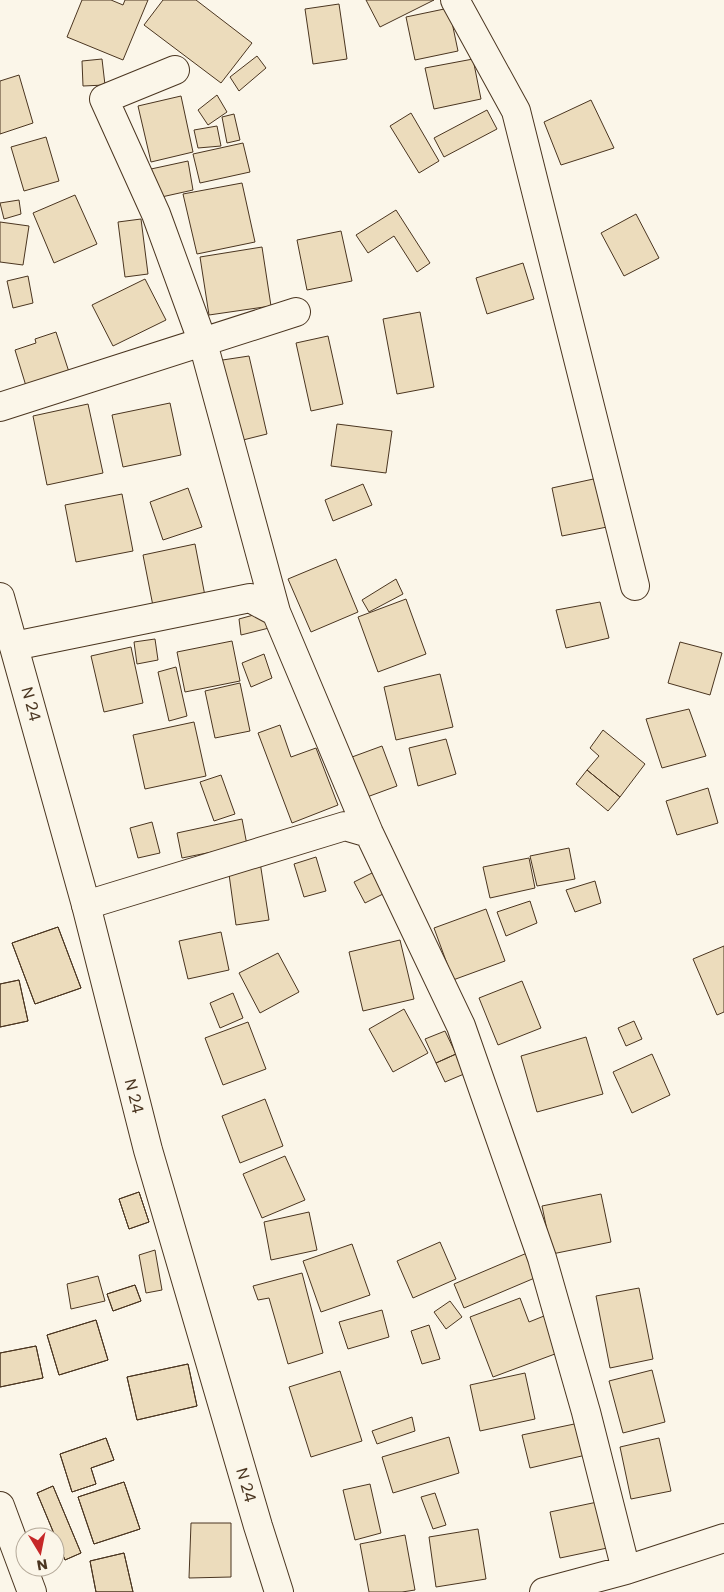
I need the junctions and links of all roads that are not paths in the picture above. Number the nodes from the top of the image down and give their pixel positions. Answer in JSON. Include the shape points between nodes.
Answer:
{"nodes":[{"id":1,"x":455,"y":0,"type":"edge"},
{"id":2,"x":175,"y":70,"type":"dead end"},
{"id":3,"x":296,"y":312,"type":"dead end"},
{"id":4,"x":203,"y":343,"type":"junction"},
{"id":5,"x":0,"y":407,"type":"edge"},
{"id":6,"x":635,"y":586,"type":"dead end"},
{"id":7,"x":0,"y":596,"type":"edge"},
{"id":8,"x":276,"y":612,"type":"junction"},
{"id":9,"x":14,"y":646,"type":"junction"},
{"id":10,"x":369,"y":833,"type":"junction"},
{"id":11,"x":86,"y":905,"type":"junction"},
{"id":12,"x":0,"y":1507,"type":"edge"},
{"id":13,"x":724,"y":1538,"type":"edge"},
{"id":14,"x":626,"y":1570,"type":"junction"},
{"id":15,"x":32,"y":1592,"type":"edge"},
{"id":16,"x":279,"y":1592,"type":"edge"},
{"id":17,"x":544,"y":1592,"type":"edge"}],
"edges":[{"from":1,"to":6,"type":"street","via":[[516,111]]},
{"from":2,"to":4,"type":"street","via":[[104,99],[156,214]]},
{"from":3,"to":4,"type":"street"},
{"from":4,"to":5,"type":"street"},
{"from":4,"to":8,"type":"street"},
{"from":7,"to":9,"type":"street","name":"N 24"},
{"from":8,"to":9,"type":"street","via":[[250,598]]},
{"from":8,"to":10,"type":"street"},
{"from":9,"to":11,"type":"street","name":"N 24"},
{"from":10,"to":11,"type":"street","via":[[345,826]]},
{"from":10,"to":14,"type":"street","via":[[461,1026],[542,1258]]},
{"from":11,"to":16,"type":"street","name":"N 24","via":[[148,1150]]},
{"from":12,"to":15,"type":"street"},
{"from":13,"to":14,"type":"street"},
{"from":14,"to":17,"type":"street"}]}
